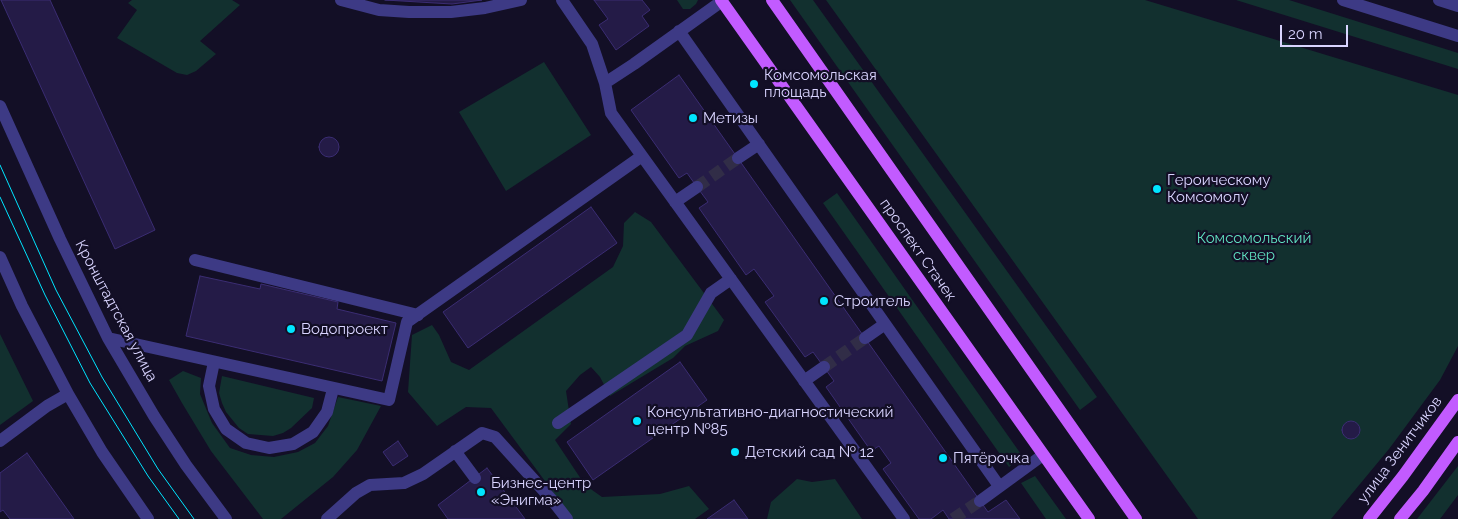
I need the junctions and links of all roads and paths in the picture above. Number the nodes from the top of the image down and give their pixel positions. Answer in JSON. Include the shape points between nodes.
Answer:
{"nodes":[{"id":1,"x":341,"y":0,"type":"edge"},
{"id":2,"x":521,"y":0,"type":"edge"},
{"id":3,"x":562,"y":0,"type":"edge"},
{"id":4,"x":722,"y":0,"type":"edge"},
{"id":5,"x":772,"y":0,"type":"edge"},
{"id":6,"x":1343,"y":0,"type":"edge"},
{"id":7,"x":1439,"y":0,"type":"edge"},
{"id":8,"x":357,"y":2,"type":"edge"},
{"id":9,"x":1458,"y":6,"type":"edge"},
{"id":10,"x":679,"y":31,"type":"junction"},
{"id":11,"x":1458,"y":36,"type":"edge"},
{"id":12,"x":605,"y":83,"type":"junction"},
{"id":13,"x":0,"y":106,"type":"edge"},
{"id":14,"x":758,"y":144,"type":"junction"},
{"id":15,"x":642,"y":156,"type":"junction"},
{"id":16,"x":738,"y":158,"type":"tunnel mouth"},
{"id":17,"x":697,"y":187,"type":"tunnel mouth"},
{"id":18,"x":675,"y":202,"type":"junction"},
{"id":19,"x":0,"y":257,"type":"edge"},
{"id":20,"x":195,"y":260,"type":"dead end"},
{"id":21,"x":731,"y":279,"type":"junction"},
{"id":22,"x":418,"y":315,"type":"junction"},
{"id":23,"x":885,"y":324,"type":"junction"},
{"id":24,"x":108,"y":338,"type":"junction"},
{"id":25,"x":865,"y":338,"type":"tunnel mouth"},
{"id":26,"x":214,"y":362,"type":"junction"},
{"id":27,"x":824,"y":368,"type":"tunnel mouth"},
{"id":28,"x":804,"y":381,"type":"junction"},
{"id":29,"x":333,"y":389,"type":"junction"},
{"id":30,"x":68,"y":394,"type":"junction"},
{"id":31,"x":1458,"y":400,"type":"edge"},
{"id":32,"x":558,"y":423,"type":"dead end"},
{"id":33,"x":0,"y":441,"type":"edge"},
{"id":34,"x":1458,"y":442,"type":"edge"},
{"id":35,"x":456,"y":451,"type":"junction"},
{"id":36,"x":1043,"y":455,"type":"junction"},
{"id":37,"x":475,"y":478,"type":"dead end"},
{"id":38,"x":1000,"y":486,"type":"junction"},
{"id":39,"x":980,"y":501,"type":"tunnel mouth"},
{"id":40,"x":148,"y":519,"type":"edge"},
{"id":41,"x":226,"y":519,"type":"edge"},
{"id":42,"x":327,"y":519,"type":"edge"},
{"id":43,"x":567,"y":519,"type":"edge"},
{"id":44,"x":904,"y":519,"type":"edge"},
{"id":45,"x":1089,"y":519,"type":"edge"},
{"id":46,"x":1136,"y":519,"type":"edge"},
{"id":47,"x":1369,"y":519,"type":"edge"},
{"id":48,"x":1400,"y":519,"type":"edge"}],
"edges":[{"from":1,"to":8,"type":"street"},
{"from":2,"to":8,"type":"street","via":[[451,12],[379,10]]},
{"from":3,"to":12,"type":"street","via":[[592,44]]},
{"from":4,"to":10,"type":"street"},
{"from":4,"to":36,"type":"main road","name":"проспект Стачек"},
{"from":5,"to":46,"type":"main road","name":"проспект Стачек"},
{"from":6,"to":11,"type":"street"},
{"from":7,"to":9,"type":"street"},
{"from":10,"to":12,"type":"street"},
{"from":10,"to":14,"type":"street"},
{"from":12,"to":15,"type":"street","via":[[611,112]]},
{"from":13,"to":24,"type":"street","name":"Кронштадтская улица"},
{"from":14,"to":16,"type":"street"},
{"from":14,"to":23,"type":"street"},
{"from":15,"to":18,"type":"street"},
{"from":15,"to":22,"type":"street"},
{"from":17,"to":18,"type":"street"},
{"from":18,"to":21,"type":"street"},
{"from":19,"to":30,"type":"street"},
{"from":20,"to":22,"type":"street"},
{"from":21,"to":28,"type":"street"},
{"from":21,"to":32,"type":"street","via":[[711,293],[687,335]]},
{"from":22,"to":29,"type":"street","via":[[407,322],[389,400]]},
{"from":23,"to":25,"type":"street"},
{"from":23,"to":38,"type":"street"},
{"from":24,"to":26,"type":"street"},
{"from":24,"to":41,"type":"street","name":"Кронштадтская улица","via":[[186,464]]},
{"from":26,"to":29,"type":"street"},
{"from":26,"to":29,"type":"street","via":[[209,386],[214,409],[226,429],[246,443],[270,448],[293,444],[314,432],[327,412]]},
{"from":27,"to":28,"type":"street"},
{"from":28,"to":44,"type":"street"},
{"from":30,"to":33,"type":"street"},
{"from":30,"to":40,"type":"street","via":[[102,452]]},
{"from":31,"to":47,"type":"main road","name":"улица Зенитчиков"},
{"from":34,"to":48,"type":"main road"},
{"from":35,"to":37,"type":"street"},
{"from":35,"to":42,"type":"street","via":[[404,483],[370,485]]},
{"from":35,"to":43,"type":"street","via":[[482,433],[495,437]]},
{"from":36,"to":38,"type":"street"},
{"from":36,"to":45,"type":"main road","name":"проспект Стачек"},
{"from":38,"to":39,"type":"street"}]}
